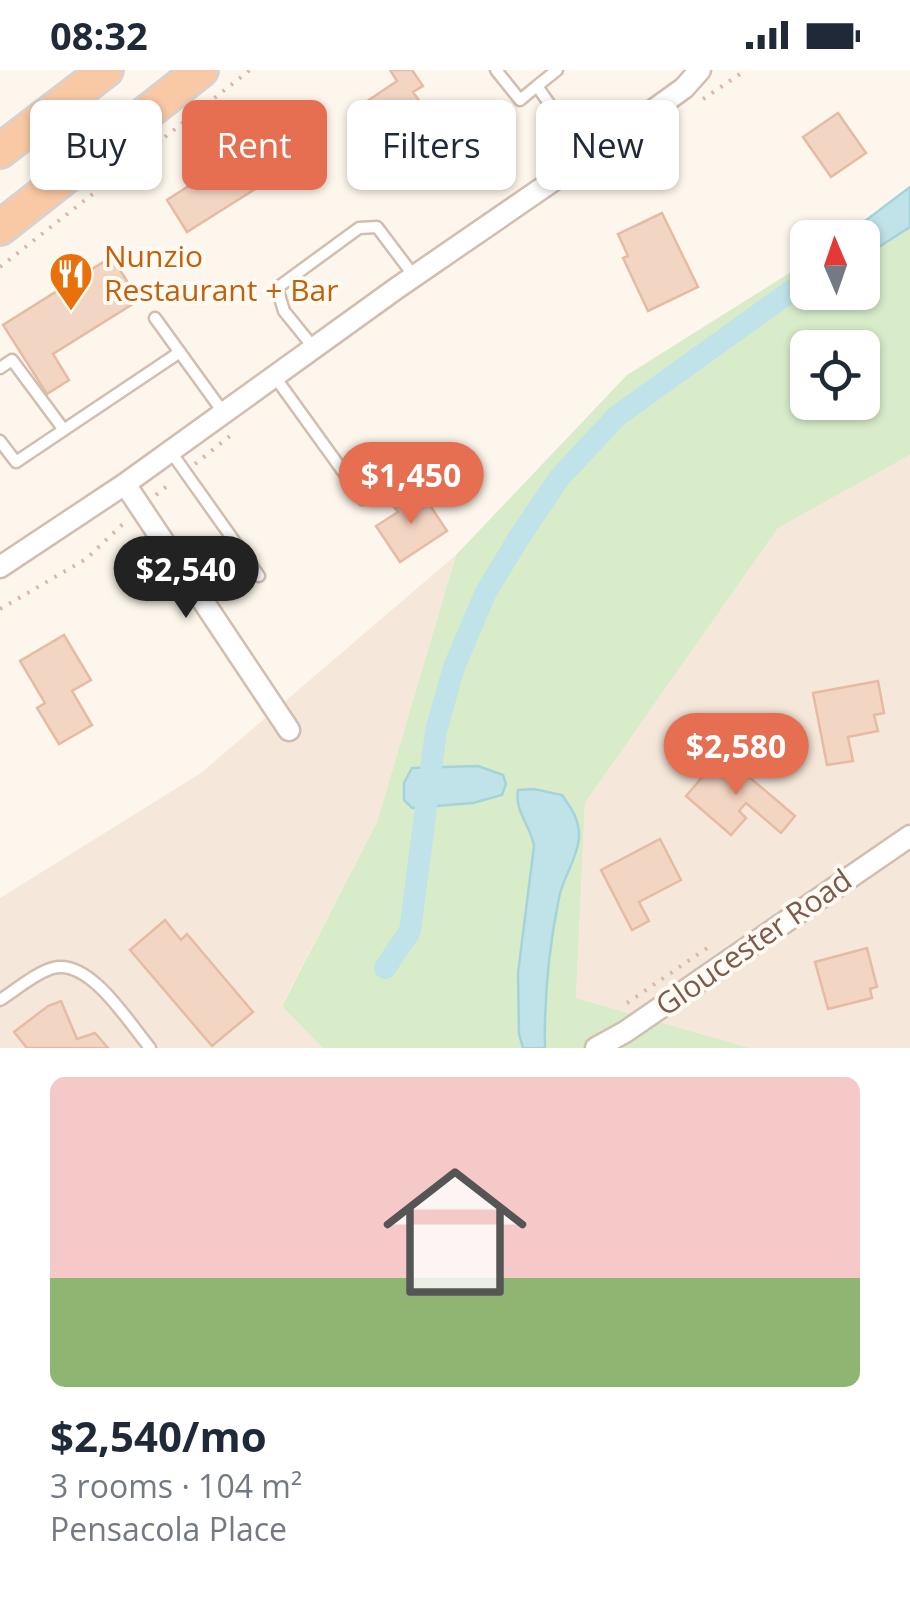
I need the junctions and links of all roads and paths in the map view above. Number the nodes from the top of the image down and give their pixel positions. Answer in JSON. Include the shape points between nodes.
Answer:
{"nodes":[{"id":1,"x":106,"y":70,"type":"edge"},
{"id":2,"x":201,"y":70,"type":"edge"},
{"id":3,"x":250,"y":70,"type":"edge"},
{"id":4,"x":496,"y":70,"type":"edge"},
{"id":5,"x":557,"y":70,"type":"edge"},
{"id":6,"x":700,"y":70,"type":"edge"},
{"id":7,"x":746,"y":70,"type":"edge"},
{"id":8,"x":538,"y":86,"type":"junction"},
{"id":9,"x":547,"y":100,"type":"edge"},
{"id":10,"x":667,"y":100,"type":"edge"},
{"id":11,"x":698,"y":103,"type":"dead end"},
{"id":12,"x":0,"y":151,"type":"edge"},
{"id":13,"x":540,"y":190,"type":"edge"},
{"id":14,"x":0,"y":228,"type":"edge"},
{"id":15,"x":0,"y":267,"type":"edge"},
{"id":16,"x":414,"y":276,"type":"junction"},
{"id":17,"x":155,"y":318,"type":"dead end"},
{"id":18,"x":314,"y":348,"type":"junction"},
{"id":19,"x":180,"y":352,"type":"junction"},
{"id":20,"x":0,"y":368,"type":"edge"},
{"id":21,"x":274,"y":376,"type":"junction"},
{"id":22,"x":223,"y":413,"type":"junction"},
{"id":23,"x":64,"y":430,"type":"junction"},
{"id":24,"x":235,"y":432,"type":"dead end"},
{"id":25,"x":0,"y":440,"type":"edge"},
{"id":26,"x":170,"y":451,"type":"junction"},
{"id":27,"x":410,"y":466,"type":"dead end"},
{"id":28,"x":185,"y":472,"type":"junction"},
{"id":29,"x":125,"y":484,"type":"junction"},
{"id":30,"x":141,"y":507,"type":"junction"},
{"id":31,"x":0,"y":567,"type":"edge"},
{"id":32,"x":259,"y":576,"type":"dead end"},
{"id":33,"x":0,"y":609,"type":"edge"},
{"id":34,"x":288,"y":730,"type":"dead end"},
{"id":35,"x":910,"y":836,"type":"edge"},
{"id":36,"x":0,"y":1000,"type":"edge"},
{"id":37,"x":150,"y":1048,"type":"edge"},
{"id":38,"x":596,"y":1048,"type":"edge"}],
"edges":[{"from":1,"to":12,"type":"highway"},
{"from":2,"to":14,"type":"highway"},
{"from":3,"to":15,"type":"path"},
{"from":4,"to":8,"type":"lane","via":[[520,100]]},
{"from":5,"to":8,"type":"lane"},
{"from":6,"to":10,"type":"street"},
{"from":7,"to":11,"type":"path"},
{"from":8,"to":9,"type":"lane"},
{"from":13,"to":16,"type":"street"},
{"from":16,"to":18,"type":"street"},
{"from":16,"to":18,"type":"lane","via":[[377,228],[359,228],[345,238],[277,288],[284,311]]},
{"from":17,"to":19,"type":"lane"},
{"from":18,"to":21,"type":"street"},
{"from":19,"to":22,"type":"lane"},
{"from":19,"to":23,"type":"lane"},
{"from":20,"to":23,"type":"lane","via":[[12,360]]},
{"from":21,"to":22,"type":"street"},
{"from":21,"to":27,"type":"lane","via":[[362,500]]},
{"from":22,"to":26,"type":"street"},
{"from":23,"to":25,"type":"lane","via":[[16,462]]},
{"from":24,"to":28,"type":"path"},
{"from":26,"to":28,"type":"lane"},
{"from":26,"to":29,"type":"street"},
{"from":28,"to":30,"type":"path"},
{"from":28,"to":32,"type":"lane"},
{"from":29,"to":30,"type":"street"},
{"from":29,"to":31,"type":"street"},
{"from":30,"to":33,"type":"path","via":[[86,559]]},
{"from":30,"to":34,"type":"street"},
{"from":35,"to":38,"type":"street","name":"Gloucester Road"},
{"from":36,"to":37,"type":"lane","via":[[50,969],[87,973]]}]}
